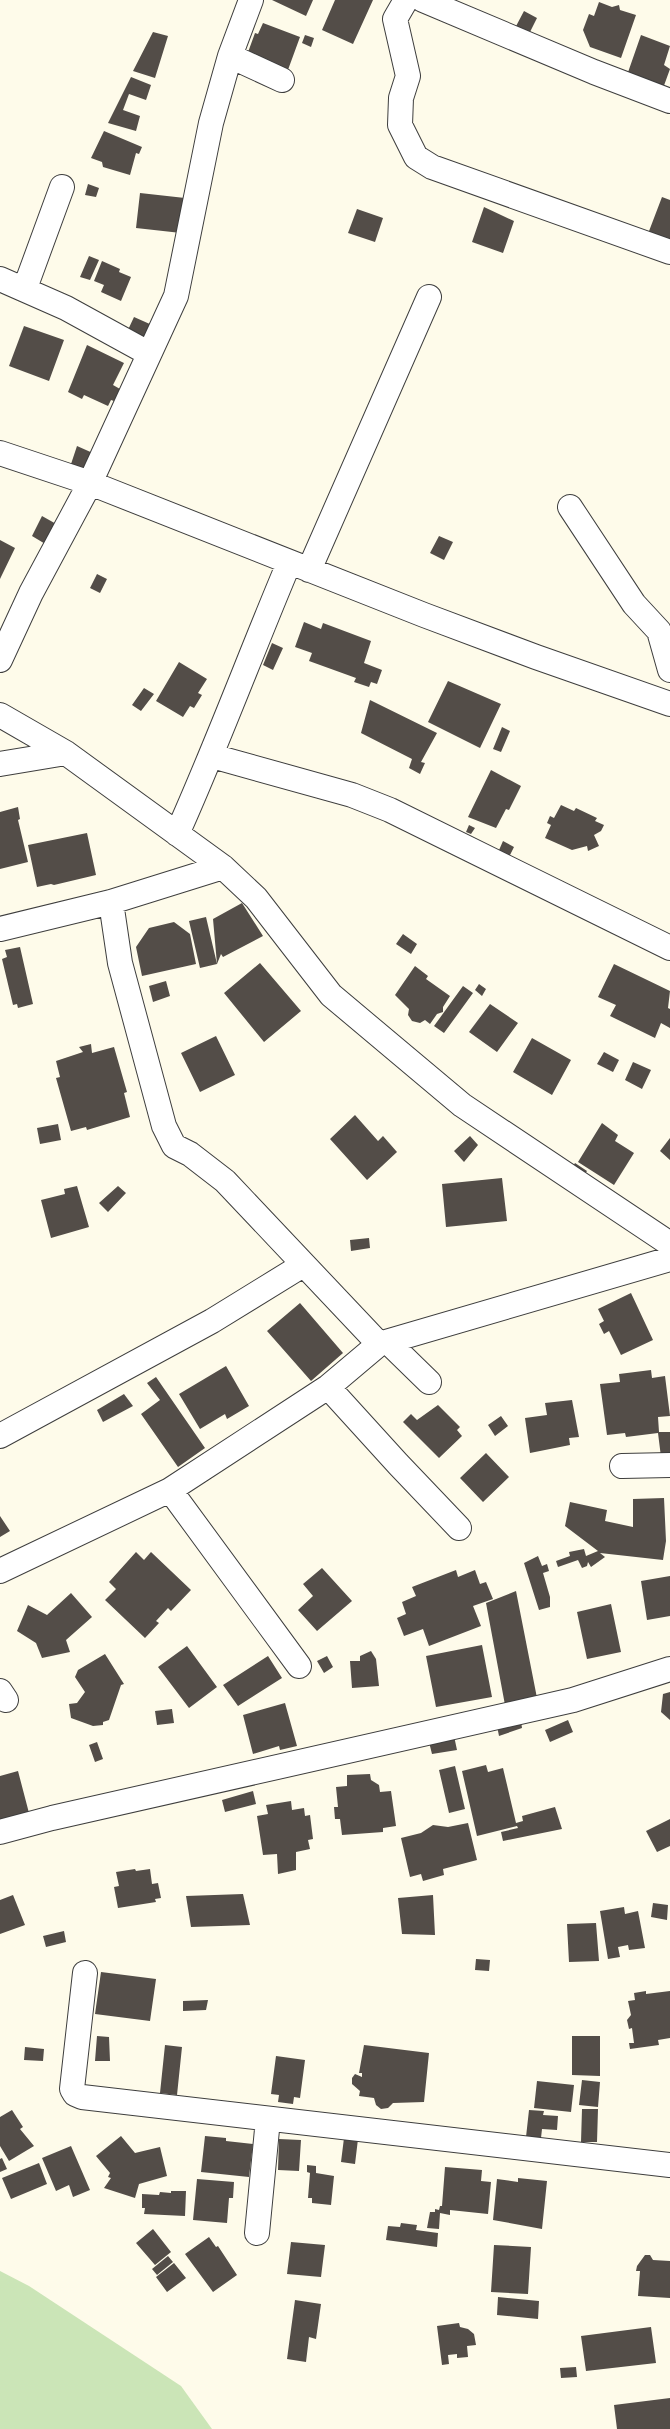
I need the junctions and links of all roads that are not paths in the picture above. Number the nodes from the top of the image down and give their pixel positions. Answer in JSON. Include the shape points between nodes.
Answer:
{"nodes":[{"id":1,"x":251,"y":0,"type":"edge"},
{"id":2,"x":406,"y":0,"type":"edge"},
{"id":3,"x":423,"y":0,"type":"edge"},
{"id":4,"x":230,"y":56,"type":"junction"},
{"id":5,"x":282,"y":80,"type":"dead end"},
{"id":6,"x":670,"y":101,"type":"edge"},
{"id":7,"x":62,"y":187,"type":"dead end"},
{"id":8,"x":670,"y":252,"type":"edge"},
{"id":9,"x":0,"y":279,"type":"edge"},
{"id":10,"x":24,"y":288,"type":"junction"},
{"id":11,"x":429,"y":297,"type":"dead end"},
{"id":12,"x":148,"y":353,"type":"junction"},
{"id":13,"x":0,"y":453,"type":"edge"},
{"id":14,"x":90,"y":483,"type":"junction"},
{"id":15,"x":570,"y":507,"type":"dead end"},
{"id":16,"x":299,"y":566,"type":"junction"},
{"id":17,"x":0,"y":660,"type":"edge"},
{"id":18,"x":670,"y":670,"type":"edge"},
{"id":19,"x":670,"y":704,"type":"edge"},
{"id":20,"x":0,"y":715,"type":"edge"},
{"id":21,"x":66,"y":753,"type":"junction"},
{"id":22,"x":212,"y":756,"type":"junction"},
{"id":23,"x":0,"y":764,"type":"edge"},
{"id":24,"x":177,"y":834,"type":"junction"},
{"id":25,"x":223,"y":867,"type":"junction"},
{"id":26,"x":111,"y":902,"type":"junction"},
{"id":27,"x":0,"y":928,"type":"edge"},
{"id":28,"x":670,"y":948,"type":"edge"},
{"id":29,"x":670,"y":1244,"type":"edge"},
{"id":30,"x":670,"y":1259,"type":"edge"},
{"id":31,"x":303,"y":1266,"type":"junction"},
{"id":32,"x":383,"y":1343,"type":"junction"},
{"id":33,"x":429,"y":1382,"type":"dead end"},
{"id":34,"x":328,"y":1387,"type":"junction"},
{"id":35,"x":0,"y":1436,"type":"edge"},
{"id":36,"x":670,"y":1465,"type":"edge"},
{"id":37,"x":622,"y":1466,"type":"dead end"},
{"id":38,"x":170,"y":1490,"type":"junction"},
{"id":39,"x":460,"y":1528,"type":"dead end"},
{"id":40,"x":0,"y":1571,"type":"edge"},
{"id":41,"x":299,"y":1666,"type":"dead end"},
{"id":42,"x":670,"y":1669,"type":"edge"},
{"id":43,"x":0,"y":1832,"type":"edge"},
{"id":44,"x":84,"y":1973,"type":"dead end"},
{"id":45,"x":268,"y":2119,"type":"junction"},
{"id":46,"x":670,"y":2165,"type":"edge"},
{"id":47,"x":257,"y":2233,"type":"dead end"}],
"edges":[{"from":1,"to":4,"type":"street"},
{"from":2,"to":8,"type":"street","via":[[395,19],[408,76],[401,98],[400,125],[416,157],[432,167]]},
{"from":3,"to":6,"type":"street"},
{"from":4,"to":5,"type":"street"},
{"from":4,"to":12,"type":"street","via":[[211,123],[176,296]]},
{"from":7,"to":10,"type":"street"},
{"from":9,"to":10,"type":"street"},
{"from":10,"to":12,"type":"street"},
{"from":11,"to":16,"type":"street"},
{"from":12,"to":14,"type":"street"},
{"from":13,"to":14,"type":"street"},
{"from":14,"to":16,"type":"street"},
{"from":14,"to":17,"type":"street","via":[[31,593]]},
{"from":15,"to":18,"type":"street","via":[[634,604],[659,631]]},
{"from":16,"to":19,"type":"street","via":[[536,657]]},
{"from":16,"to":22,"type":"street","via":[[247,662]]},
{"from":20,"to":21,"type":"street"},
{"from":21,"to":23,"type":"street"},
{"from":21,"to":24,"type":"street"},
{"from":22,"to":24,"type":"street"},
{"from":22,"to":28,"type":"street","via":[[352,795],[390,810]]},
{"from":24,"to":25,"type":"street"},
{"from":25,"to":26,"type":"street"},
{"from":25,"to":29,"type":"street","via":[[256,898],[338,1001],[462,1105]]},
{"from":26,"to":27,"type":"street"},
{"from":26,"to":31,"type":"street","via":[[123,973],[164,1126],[174,1146],[190,1154],[225,1182]]},
{"from":30,"to":32,"type":"street"},
{"from":31,"to":32,"type":"street"},
{"from":31,"to":35,"type":"street","via":[[212,1321]]},
{"from":32,"to":33,"type":"street"},
{"from":32,"to":34,"type":"street"},
{"from":34,"to":38,"type":"street"},
{"from":34,"to":39,"type":"street"},
{"from":36,"to":37,"type":"street"},
{"from":38,"to":40,"type":"street"},
{"from":38,"to":41,"type":"street"},
{"from":42,"to":43,"type":"street","via":[[573,1700]]},
{"from":44,"to":45,"type":"street","via":[[72,2089],[75,2094],[100,2101]]},
{"from":45,"to":46,"type":"street"},
{"from":45,"to":47,"type":"street"}]}
